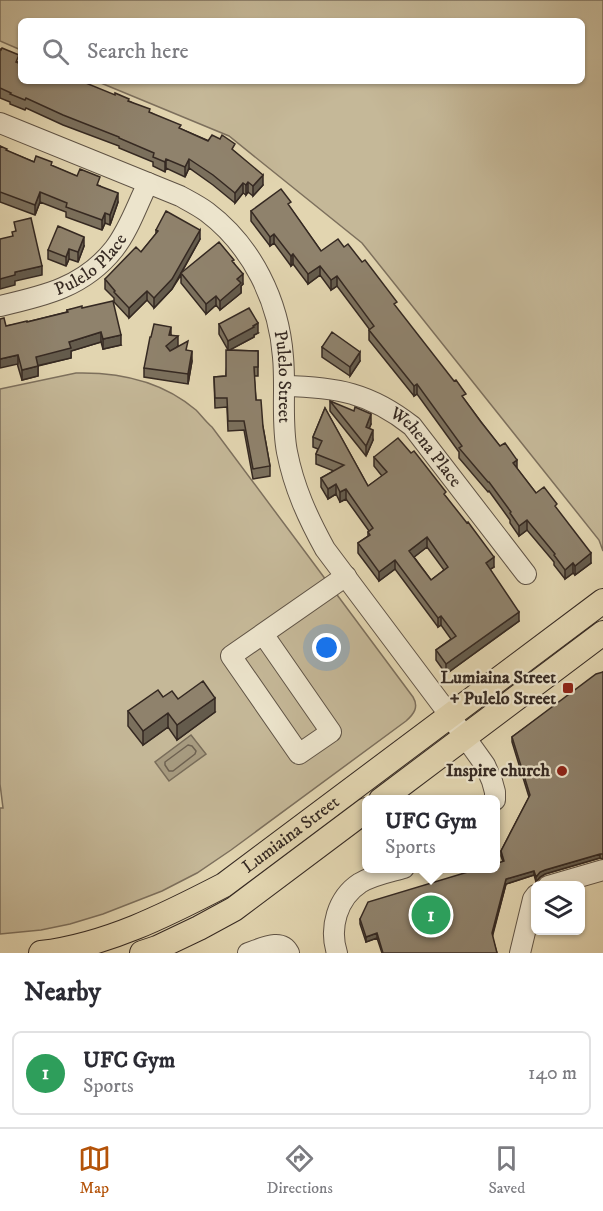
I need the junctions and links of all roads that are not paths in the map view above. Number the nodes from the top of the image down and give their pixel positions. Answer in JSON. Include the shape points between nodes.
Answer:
{"nodes":[{"id":1,"x":0,"y":123,"type":"edge"},
{"id":2,"x":148,"y":183,"type":"junction"},
{"id":3,"x":0,"y":306,"type":"edge"},
{"id":4,"x":284,"y":386,"type":"junction"},
{"id":5,"x":526,"y":574,"type":"dead end"},
{"id":6,"x":346,"y":576,"type":"junction"},
{"id":7,"x":603,"y":601,"type":"edge"},
{"id":8,"x":603,"y":633,"type":"edge"},
{"id":9,"x":263,"y":634,"type":"junction"},
{"id":10,"x":450,"y":716,"type":"junction"},
{"id":11,"x":465,"y":737,"type":"junction"},
{"id":12,"x":388,"y":795,"type":"edge"},
{"id":13,"x":495,"y":795,"type":"edge"},
{"id":14,"x":362,"y":813,"type":"edge"},
{"id":15,"x":603,"y":870,"type":"edge"},
{"id":16,"x":386,"y":873,"type":"edge"},
{"id":17,"x":563,"y":881,"type":"edge"},
{"id":18,"x":531,"y":909,"type":"edge"},
{"id":19,"x":522,"y":950,"type":"edge"},
{"id":20,"x":41,"y":953,"type":"edge"},
{"id":21,"x":142,"y":953,"type":"edge"},
{"id":22,"x":248,"y":953,"type":"edge"},
{"id":23,"x":289,"y":953,"type":"edge"},
{"id":24,"x":337,"y":953,"type":"edge"}],
"edges":[{"from":1,"to":2,"type":"street","name":"Pulelo Street"},
{"from":2,"to":3,"type":"street","name":"Pulelo Place","via":[[114,249],[91,271],[47,295]]},
{"from":2,"to":4,"type":"street","name":"Pulelo Street","via":[[205,210],[241,245],[270,297],[282,341]]},
{"from":4,"to":5,"type":"street","name":"Wehena Place","via":[[354,393],[379,403],[412,426]]},
{"from":4,"to":6,"type":"street","name":"Pulelo Street","via":[[287,451],[300,500],[326,549]]},
{"from":6,"to":9,"type":"street"},
{"from":6,"to":10,"type":"street","name":"Pulelo Street"},
{"from":7,"to":10,"type":"main road","name":"Lumiaina Street"},
{"from":8,"to":11,"type":"main road"},
{"from":9,"to":9,"type":"street","via":[[231,656],[299,753],[331,732]]},
{"from":10,"to":11,"type":"street","name":"Pulelo Street"},
{"from":10,"to":20,"type":"main road","name":"Lumiaina Street","via":[[224,885],[119,934]]},
{"from":11,"to":12,"type":"main road"},
{"from":11,"to":13,"type":"street","name":"Pulelo Street","via":[[490,773]]},
{"from":14,"to":21,"type":"main road","name":"Lumiaina Street","via":[[234,909]]},
{"from":15,"to":17,"type":"street"},
{"from":16,"to":24,"type":"street","via":[[360,883],[338,909],[334,927]]},
{"from":18,"to":19,"type":"street"},
{"from":22,"to":23,"type":"street","via":[[278,944]]}]}
